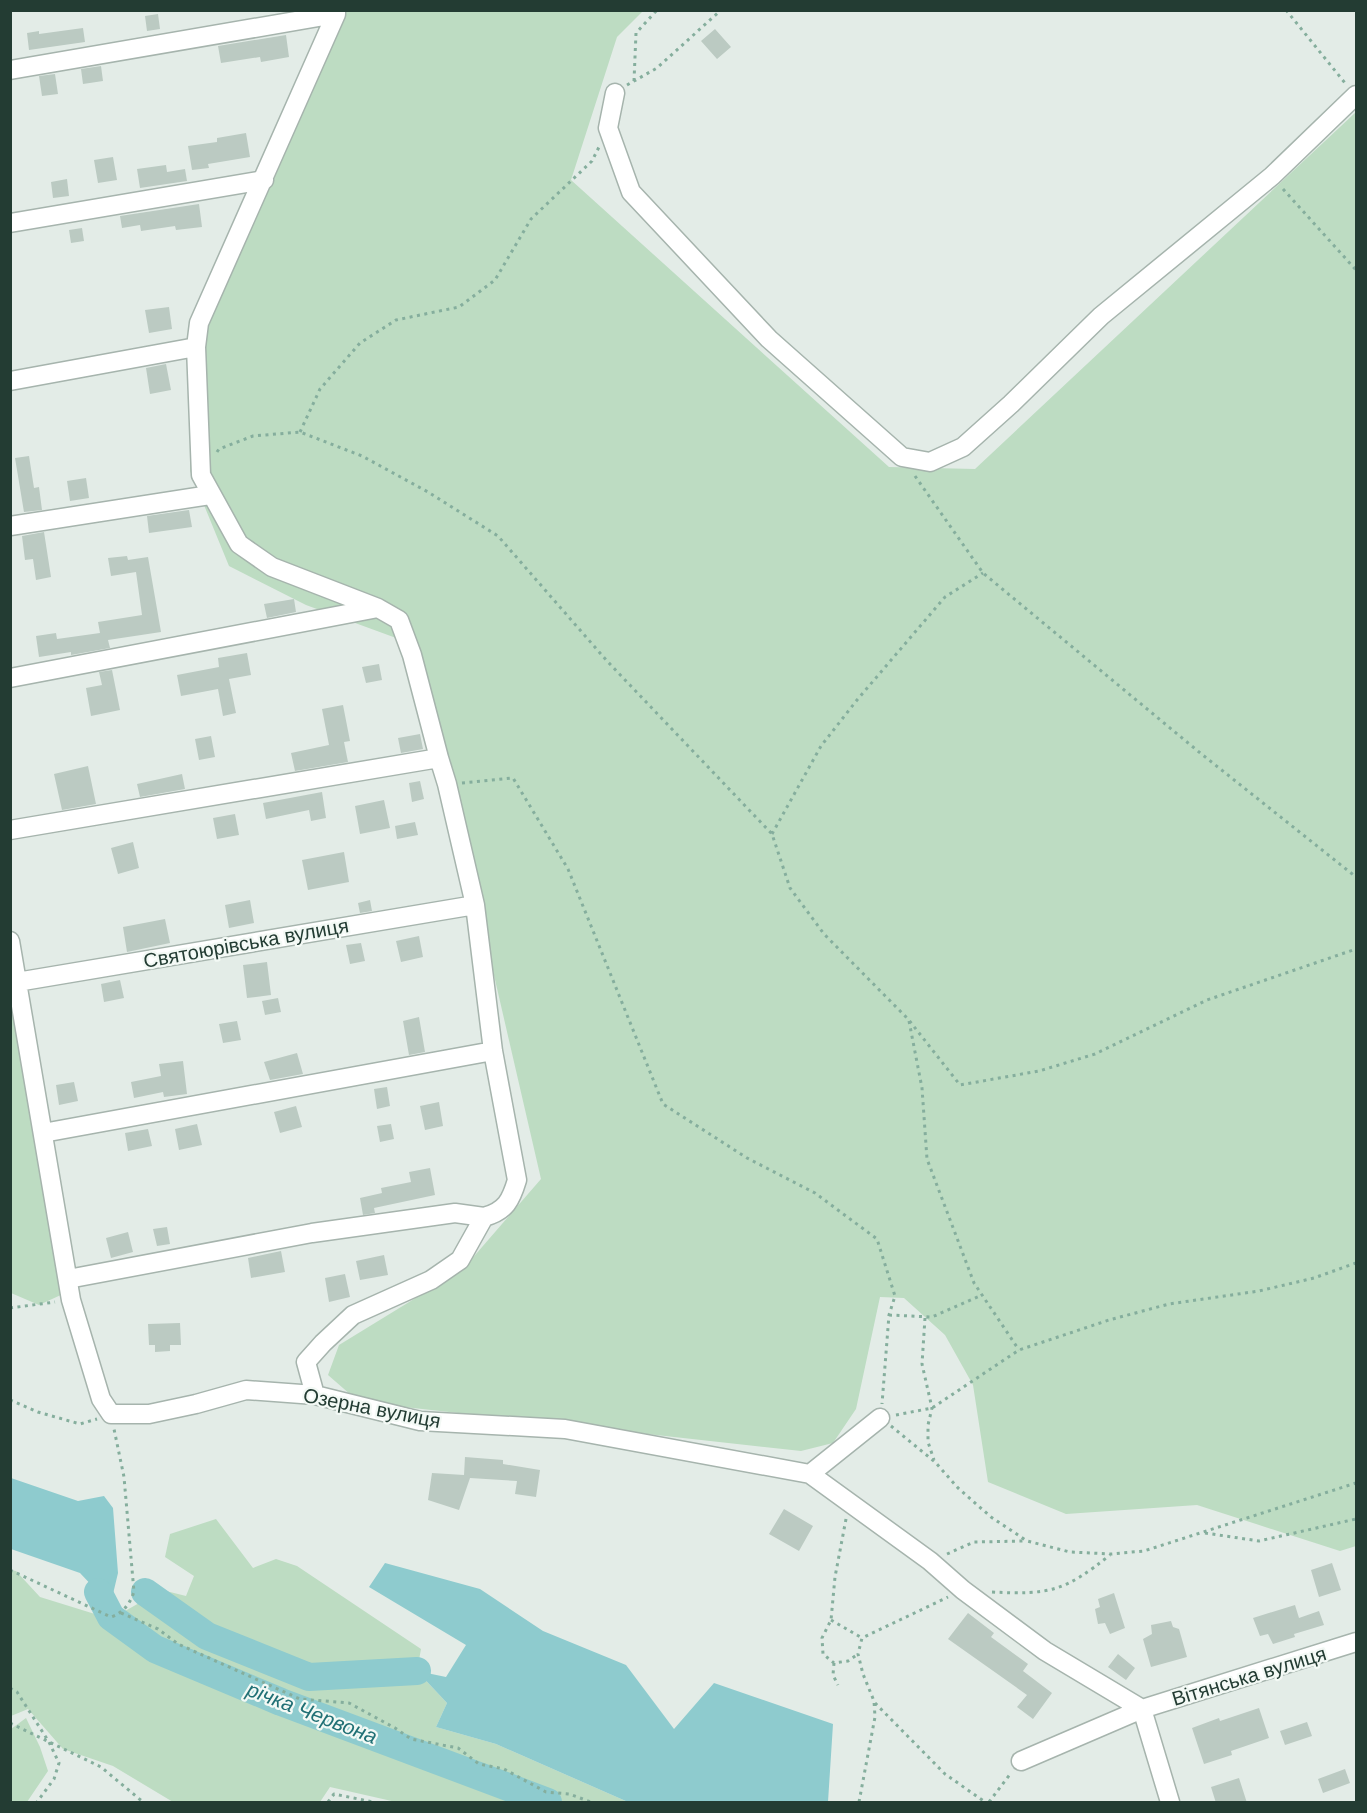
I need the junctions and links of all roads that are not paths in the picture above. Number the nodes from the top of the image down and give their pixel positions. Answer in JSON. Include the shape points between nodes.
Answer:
{"nodes":[{"id":1,"x":336,"y":12,"type":"edge"},
{"id":2,"x":10,"y":70,"type":"edge"},
{"id":3,"x":615,"y":93,"type":"road end"},
{"id":4,"x":1356,"y":96,"type":"edge"},
{"id":5,"x":264,"y":180,"type":"junction"},
{"id":6,"x":10,"y":223,"type":"edge"},
{"id":7,"x":196,"y":347,"type":"junction"},
{"id":8,"x":10,"y":381,"type":"edge"},
{"id":9,"x":210,"y":495,"type":"junction"},
{"id":10,"x":10,"y":526,"type":"edge"},
{"id":11,"x":378,"y":608,"type":"junction"},
{"id":12,"x":10,"y":678,"type":"edge"},
{"id":13,"x":439,"y":758,"type":"junction"},
{"id":14,"x":10,"y":830,"type":"edge"},
{"id":15,"x":475,"y":905,"type":"junction"},
{"id":16,"x":10,"y":941,"type":"edge"},
{"id":17,"x":17,"y":982,"type":"junction"},
{"id":18,"x":494,"y":1051,"type":"junction"},
{"id":19,"x":43,"y":1133,"type":"junction"},
{"id":20,"x":484,"y":1217,"type":"junction"},
{"id":21,"x":68,"y":1279,"type":"junction"},
{"id":22,"x":315,"y":1395,"type":"junction"},
{"id":23,"x":880,"y":1418,"type":"road end"},
{"id":24,"x":810,"y":1474,"type":"junction"},
{"id":25,"x":1356,"y":1642,"type":"edge"},
{"id":26,"x":1142,"y":1709,"type":"junction"},
{"id":27,"x":1021,"y":1761,"type":"road end"},
{"id":28,"x":1170,"y":1803,"type":"edge"}],
"edges":[{"from":1,"to":2,"type":"street"},
{"from":1,"to":5,"type":"street"},
{"from":3,"to":4,"type":"street","via":[[608,128],[631,192],[769,339],[902,457],[930,462],[963,447],[1101,316],[1272,176]]},
{"from":5,"to":6,"type":"street"},
{"from":5,"to":7,"type":"street","via":[[199,323]]},
{"from":7,"to":8,"type":"street"},
{"from":7,"to":9,"type":"street","via":[[201,475]]},
{"from":9,"to":10,"type":"street"},
{"from":9,"to":11,"type":"street","via":[[239,544],[272,567]]},
{"from":11,"to":12,"type":"street"},
{"from":11,"to":13,"type":"street","via":[[399,620]]},
{"from":13,"to":14,"type":"street"},
{"from":13,"to":15,"type":"street"},
{"from":15,"to":17,"type":"street","name":"Святоюрівська вулиця"},
{"from":15,"to":18,"type":"street"},
{"from":16,"to":17,"type":"street"},
{"from":17,"to":19,"type":"street"},
{"from":18,"to":19,"type":"street"},
{"from":18,"to":20,"type":"street","via":[[517,1180],[511,1199],[496,1214]]},
{"from":19,"to":21,"type":"street"},
{"from":20,"to":21,"type":"street","via":[[455,1213],[312,1233]]},
{"from":20,"to":22,"type":"street","via":[[460,1260],[431,1280],[353,1315],[323,1343],[306,1362]]},
{"from":21,"to":22,"type":"street","name":"Озерна вулиця","via":[[101,1399],[111,1414],[149,1414],[246,1390]]},
{"from":22,"to":24,"type":"street","name":"Озерна вулиця","via":[[420,1421],[565,1429]]},
{"from":23,"to":24,"type":"street"},
{"from":24,"to":26,"type":"street","via":[[1045,1651]]},
{"from":25,"to":26,"type":"street","name":"Вітянська вулиця"},
{"from":26,"to":27,"type":"street","name":"Вітянська вулиця"},
{"from":26,"to":28,"type":"street"}]}
